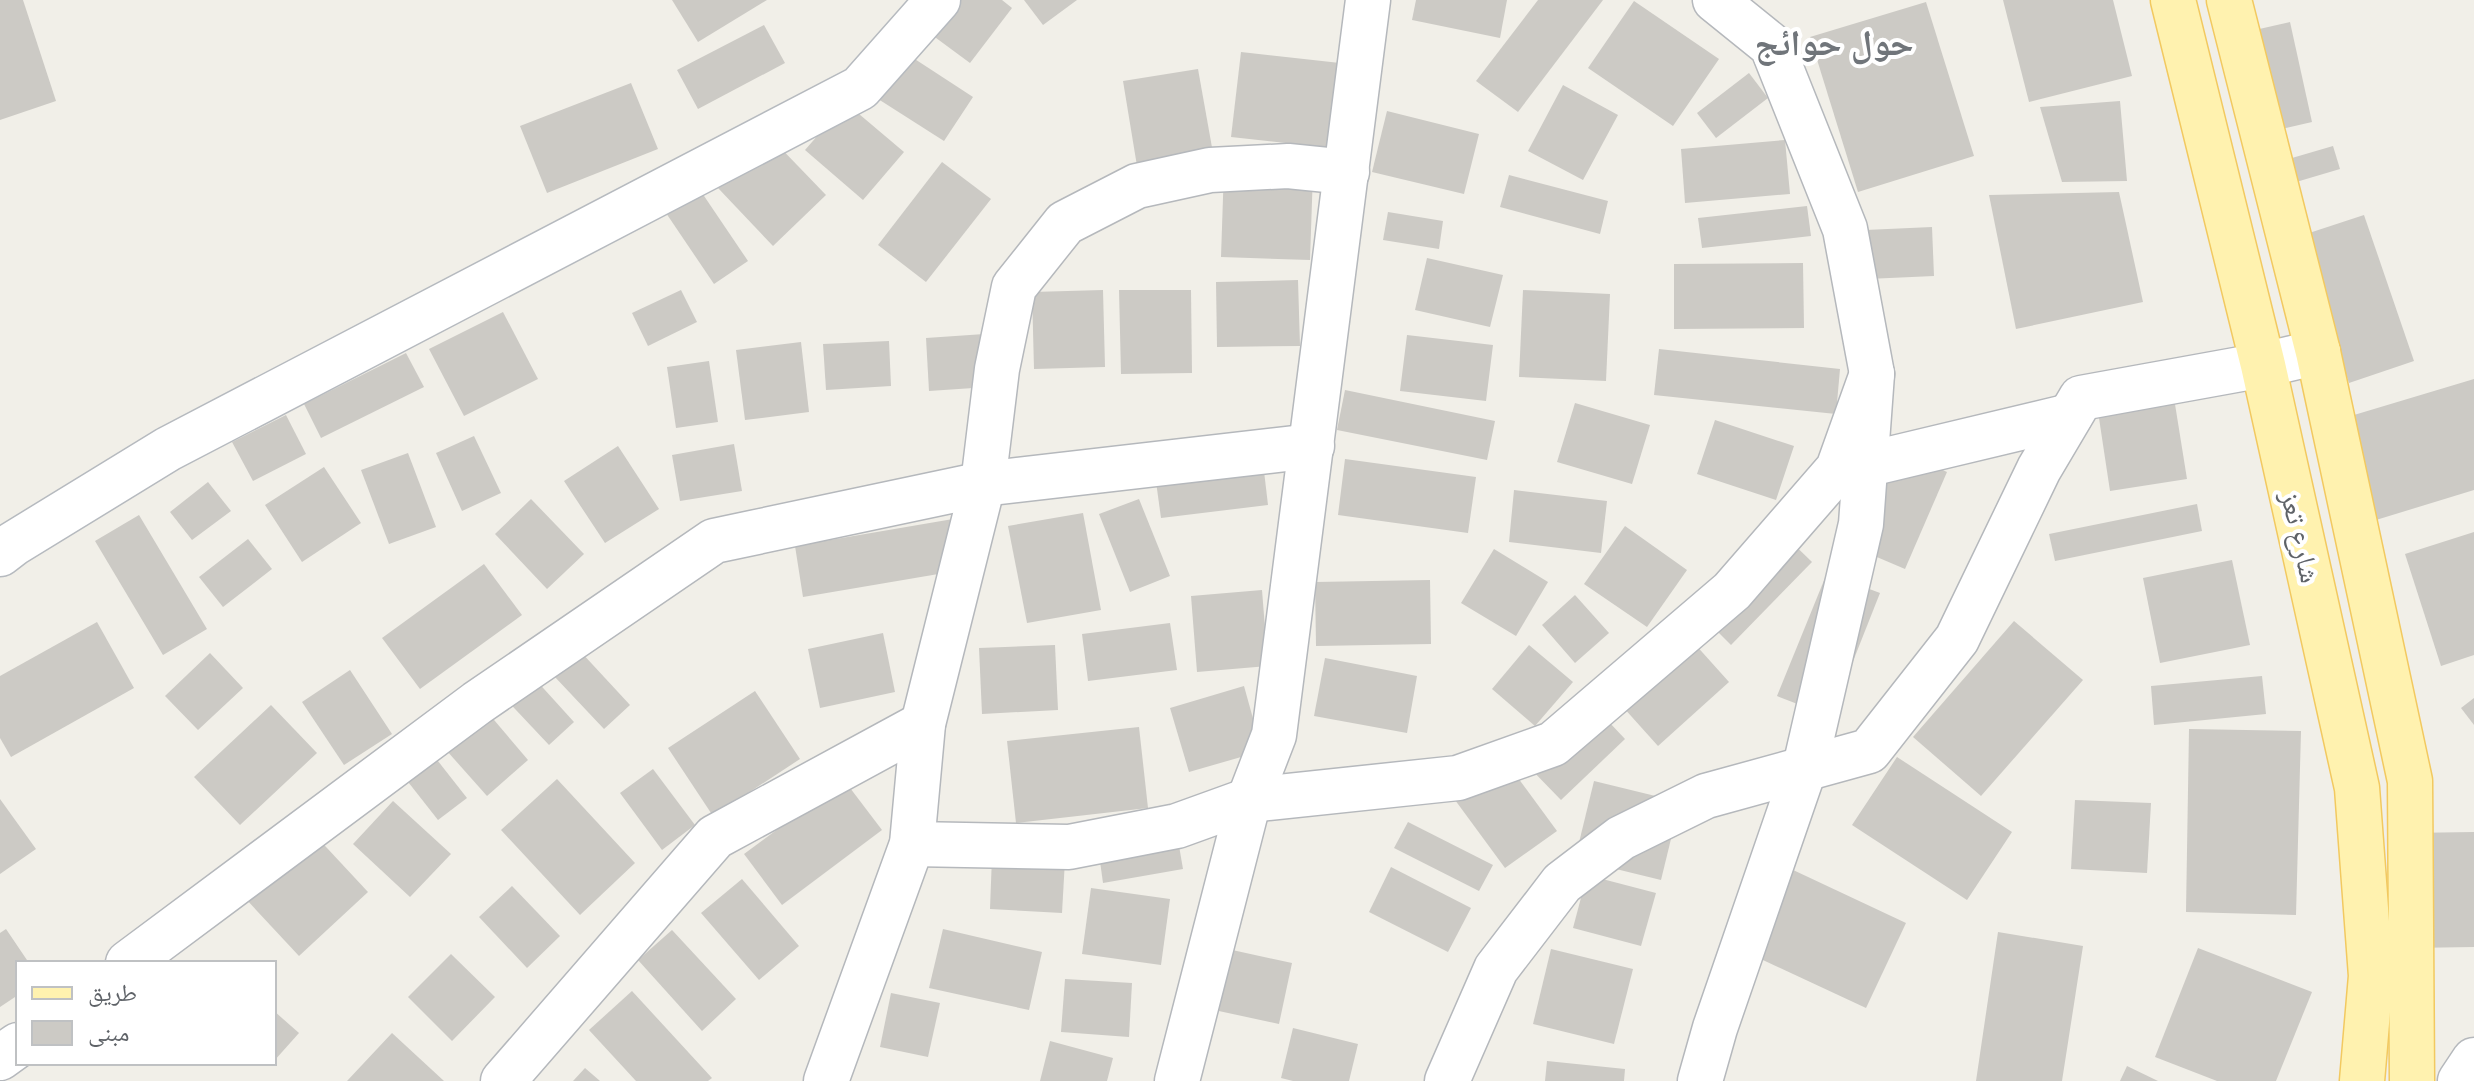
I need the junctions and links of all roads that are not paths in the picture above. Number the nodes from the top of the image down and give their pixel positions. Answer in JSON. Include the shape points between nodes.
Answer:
{"nodes":[{"id":1,"x":938,"y":0,"type":"edge"},
{"id":2,"x":1368,"y":0,"type":"edge"},
{"id":3,"x":1715,"y":0,"type":"edge"},
{"id":4,"x":2173,"y":0,"type":"edge"},
{"id":5,"x":2229,"y":0,"type":"edge"},
{"id":6,"x":1347,"y":172,"type":"junction"},
{"id":7,"x":2318,"y":352,"type":"junction"},
{"id":8,"x":2263,"y":365,"type":"junction"},
{"id":9,"x":1872,"y":374,"type":"junction"},
{"id":10,"x":2070,"y":416,"type":"junction"},
{"id":11,"x":1312,"y":446,"type":"junction"},
{"id":12,"x":1865,"y":465,"type":"junction"},
{"id":13,"x":983,"y":484,"type":"junction"},
{"id":14,"x":0,"y":554,"type":"edge"},
{"id":15,"x":923,"y":724,"type":"junction"},
{"id":16,"x":1805,"y":767,"type":"junction"},
{"id":17,"x":1249,"y":800,"type":"junction"},
{"id":18,"x":912,"y":844,"type":"junction"},
{"id":19,"x":131,"y":961,"type":"edge"},
{"id":20,"x":2474,"y":1060,"type":"edge"},
{"id":21,"x":503,"y":1081,"type":"edge"},
{"id":22,"x":826,"y":1081,"type":"edge"},
{"id":23,"x":1177,"y":1081,"type":"edge"},
{"id":24,"x":1447,"y":1081,"type":"edge"},
{"id":25,"x":1700,"y":1081,"type":"edge"},
{"id":26,"x":2362,"y":1081,"type":"edge"},
{"id":27,"x":2412,"y":1081,"type":"edge"},
{"id":28,"x":2460,"y":1081,"type":"edge"}],
"edges":[{"from":1,"to":14,"type":"street","via":[[860,88],[168,449]]},
{"from":2,"to":6,"type":"street"},
{"from":3,"to":9,"type":"street","via":[[1772,46],[1845,229]]},
{"from":4,"to":8,"type":"main road","name":"شارع تعز"},
{"from":5,"to":7,"type":"main road","name":"شارع تعز"},
{"from":6,"to":11,"type":"street"},
{"from":6,"to":13,"type":"street","via":[[1288,166],[1210,170],[1137,186],[1065,223],[1014,287],[997,369]]},
{"from":7,"to":8,"type":"street"},
{"from":7,"to":27,"type":"main road","name":"شارع تعز","via":[[2410,781]]},
{"from":8,"to":10,"type":"street","via":[[2081,398]]},
{"from":8,"to":26,"type":"main road","name":"شارع تعز","via":[[2357,788],[2371,976]]},
{"from":9,"to":12,"type":"street"},
{"from":9,"to":17,"type":"street","via":[[1838,469],[1732,591],[1553,744],[1458,778]]},
{"from":10,"to":12,"type":"street"},
{"from":10,"to":16,"type":"street","via":[[1957,639],[1869,751]]},
{"from":11,"to":13,"type":"street"},
{"from":11,"to":17,"type":"street","via":[[1274,735]]},
{"from":12,"to":16,"type":"street","via":[[1861,524]]},
{"from":13,"to":15,"type":"street"},
{"from":13,"to":19,"type":"street","via":[[714,541],[477,703]]},
{"from":15,"to":18,"type":"street"},
{"from":15,"to":21,"type":"street","via":[[715,837]]},
{"from":16,"to":24,"type":"street","via":[[1706,796],[1621,838],[1562,883],[1496,969]]},
{"from":16,"to":25,"type":"street"},
{"from":17,"to":18,"type":"street","via":[[1177,826],[1069,847]]},
{"from":17,"to":23,"type":"street"},
{"from":18,"to":22,"type":"street"},
{"from":20,"to":28,"type":"street"}]}
